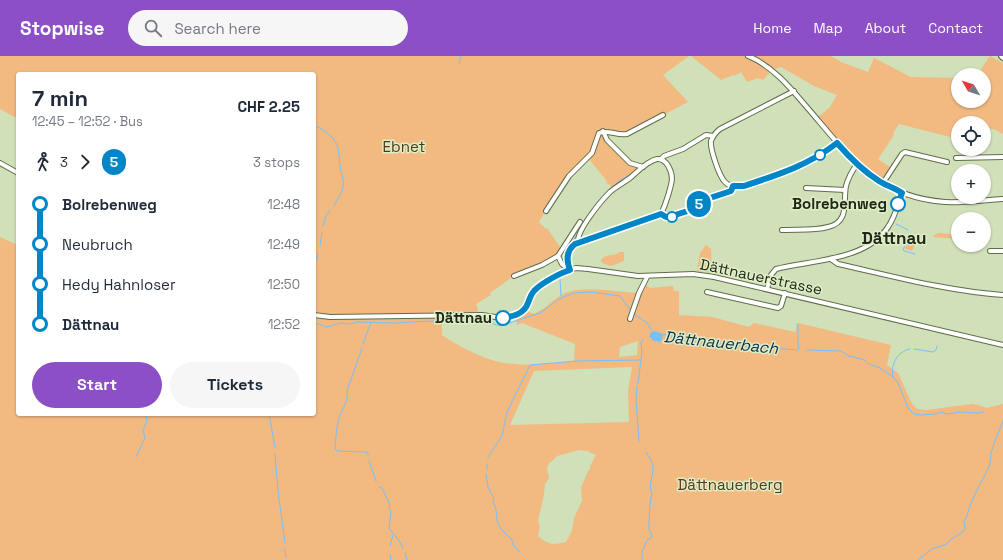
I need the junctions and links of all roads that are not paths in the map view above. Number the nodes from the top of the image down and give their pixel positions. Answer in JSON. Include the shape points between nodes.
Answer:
{"nodes":[{"id":1,"x":748,"y":56,"type":"edge"},
{"id":2,"x":794,"y":91,"type":"junction"},
{"id":3,"x":663,"y":115,"type":"dead end"},
{"id":4,"x":603,"y":131,"type":"junction"},
{"id":5,"x":713,"y":136,"type":"junction"},
{"id":6,"x":837,"y":143,"type":"junction"},
{"id":7,"x":1003,"y":157,"type":"edge"},
{"id":8,"x":956,"y":158,"type":"dead end"},
{"id":9,"x":661,"y":159,"type":"junction"},
{"id":10,"x":946,"y":162,"type":"dead end"},
{"id":11,"x":0,"y":163,"type":"edge"},
{"id":12,"x":857,"y":164,"type":"junction"},
{"id":13,"x":643,"y":167,"type":"junction"},
{"id":14,"x":16,"y":172,"type":"edge"},
{"id":15,"x":883,"y":183,"type":"junction"},
{"id":16,"x":733,"y":186,"type":"junction"},
{"id":17,"x":806,"y":188,"type":"dead end"},
{"id":18,"x":845,"y":190,"type":"junction"},
{"id":19,"x":902,"y":193,"type":"junction"},
{"id":20,"x":1003,"y":199,"type":"edge"},
{"id":21,"x":546,"y":211,"type":"dead end"},
{"id":22,"x":661,"y":214,"type":"junction"},
{"id":23,"x":580,"y":222,"type":"dead end"},
{"id":24,"x":782,"y":230,"type":"dead end"},
{"id":25,"x":578,"y":243,"type":"junction"},
{"id":26,"x":991,"y":251,"type":"edge"},
{"id":27,"x":1003,"y":251,"type":"edge"},
{"id":28,"x":558,"y":256,"type":"junction"},
{"id":29,"x":831,"y":259,"type":"junction"},
{"id":30,"x":570,"y":270,"type":"junction"},
{"id":31,"x":514,"y":276,"type":"dead end"},
{"id":32,"x":647,"y":276,"type":"junction"},
{"id":33,"x":768,"y":289,"type":"junction"},
{"id":34,"x":707,"y":292,"type":"dead end"},
{"id":35,"x":784,"y":293,"type":"junction"},
{"id":36,"x":1003,"y":295,"type":"edge"},
{"id":37,"x":316,"y":315,"type":"edge"},
{"id":38,"x":631,"y":315,"type":"dead end"},
{"id":39,"x":1003,"y":346,"type":"edge"}],
"edges":[{"from":1,"to":2,"type":"street","via":[[775,73]]},
{"from":2,"to":5,"type":"street","via":[[720,129]]},
{"from":2,"to":6,"type":"street"},
{"from":3,"to":4,"type":"street","via":[[627,134]]},
{"from":4,"to":13,"type":"street","via":[[607,140],[630,163]]},
{"from":4,"to":21,"type":"street","via":[[598,135],[592,154],[569,176]]},
{"from":5,"to":9,"type":"street","via":[[706,135]]},
{"from":5,"to":16,"type":"street","via":[[711,148],[721,175],[726,183]]},
{"from":6,"to":12,"type":"street"},
{"from":6,"to":16,"type":"street","via":[[796,168],[744,186]]},
{"from":7,"to":8,"type":"street"},
{"from":9,"to":13,"type":"street"},
{"from":9,"to":22,"type":"street","via":[[667,164],[672,178]]},
{"from":10,"to":15,"type":"street","via":[[906,152],[902,154]]},
{"from":11,"to":14,"type":"street"},
{"from":12,"to":15,"type":"street"},
{"from":12,"to":18,"type":"street"},
{"from":13,"to":25,"type":"street","via":[[600,202],[579,235]]},
{"from":15,"to":19,"type":"street"},
{"from":16,"to":22,"type":"street","via":[[731,191],[706,199],[694,209],[666,217]]},
{"from":17,"to":18,"type":"street"},
{"from":18,"to":24,"type":"street","via":[[844,214],[837,223],[823,228]]},
{"from":19,"to":20,"type":"street","via":[[949,202]]},
{"from":19,"to":29,"type":"street","via":[[890,225],[877,239],[865,247]]},
{"from":22,"to":25,"type":"street"},
{"from":23,"to":28,"type":"street"},
{"from":25,"to":30,"type":"street","via":[[572,246],[568,254]]},
{"from":26,"to":27,"type":"street"},
{"from":28,"to":30,"type":"street"},
{"from":28,"to":31,"type":"street"},
{"from":29,"to":33,"type":"street","via":[[776,269],[771,275]]},
{"from":29,"to":36,"type":"street","via":[[836,264],[935,285]]},
{"from":30,"to":32,"type":"street","name":"Dättnauerstrasse","via":[[585,268]]},
{"from":30,"to":37,"type":"street","name":"Dättnauerstrasse","via":[[536,289],[526,308],[517,315],[502,318],[482,315]]},
{"from":32,"to":33,"type":"street","name":"Dättnauerstrasse","via":[[700,275]]},
{"from":32,"to":38,"type":"street"},
{"from":33,"to":35,"type":"street","name":"Dättnauerstrasse"},
{"from":34,"to":35,"type":"street","via":[[777,308],[781,306]]},
{"from":35,"to":39,"type":"street","name":"Dättnauerstrasse"}]}
